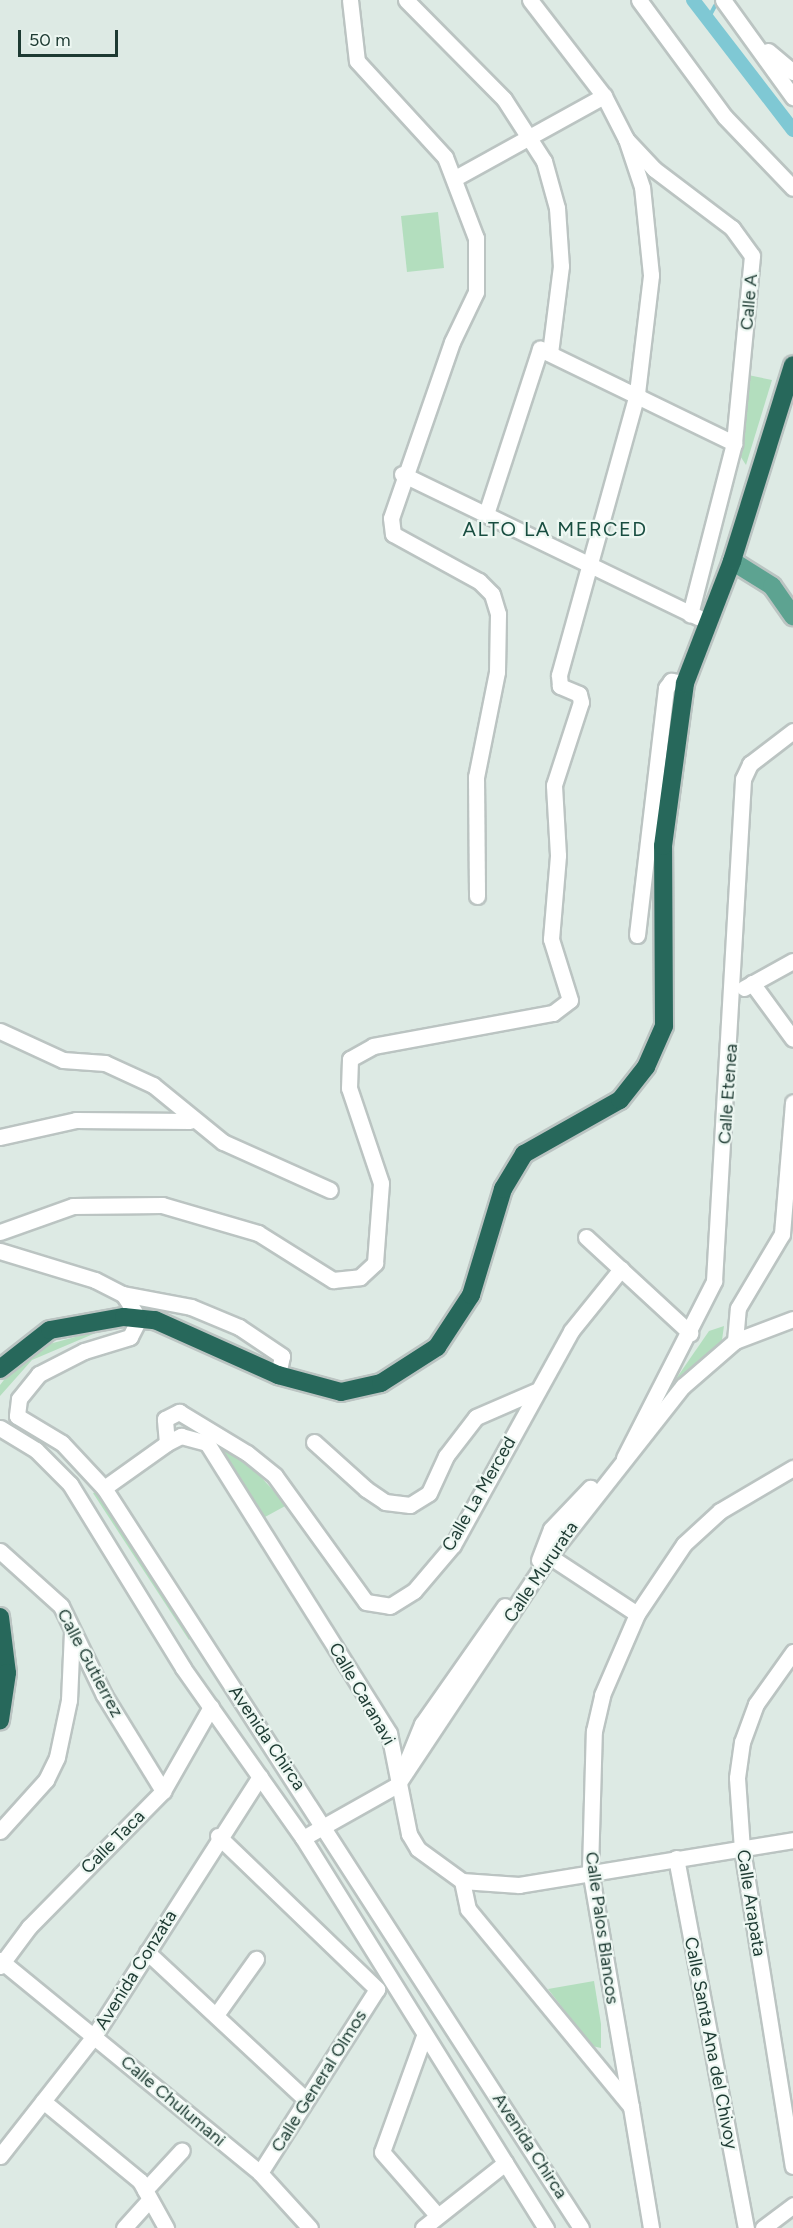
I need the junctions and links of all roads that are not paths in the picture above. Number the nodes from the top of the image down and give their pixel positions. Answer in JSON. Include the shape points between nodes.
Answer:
{"nodes":[{"id":1,"x":350,"y":0,"type":"edge"},
{"id":2,"x":406,"y":0,"type":"edge"},
{"id":3,"x":530,"y":0,"type":"edge"},
{"id":4,"x":639,"y":0,"type":"edge"},
{"id":5,"x":723,"y":0,"type":"edge"},
{"id":6,"x":750,"y":35,"type":"junction"},
{"id":7,"x":793,"y":72,"type":"edge"},
{"id":8,"x":604,"y":96,"type":"junction"},
{"id":9,"x":793,"y":97,"type":"edge"},
{"id":10,"x":533,"y":137,"type":"junction"},
{"id":11,"x":626,"y":139,"type":"junction"},
{"id":12,"x":457,"y":177,"type":"junction"},
{"id":13,"x":793,"y":188,"type":"edge"},
{"id":14,"x":550,"y":353,"type":"junction"},
{"id":15,"x":793,"y":365,"type":"edge"},
{"id":16,"x":637,"y":393,"type":"junction"},
{"id":17,"x":734,"y":443,"type":"junction"},
{"id":18,"x":402,"y":474,"type":"junction"},
{"id":19,"x":486,"y":514,"type":"junction"},
{"id":20,"x":732,"y":561,"type":"junction"},
{"id":21,"x":590,"y":568,"type":"junction"},
{"id":22,"x":793,"y":616,"type":"edge"},
{"id":23,"x":698,"y":617,"type":"junction"},
{"id":24,"x":685,"y":683,"type":"junction"},
{"id":25,"x":793,"y":731,"type":"edge"},
{"id":26,"x":477,"y":896,"type":"dead end"},
{"id":27,"x":637,"y":935,"type":"dead end"},
{"id":28,"x":793,"y":961,"type":"edge"},
{"id":29,"x":752,"y":983,"type":"junction"},
{"id":30,"x":734,"y":994,"type":"junction"},
{"id":31,"x":0,"y":1030,"type":"edge"},
{"id":32,"x":793,"y":1039,"type":"edge"},
{"id":33,"x":793,"y":1102,"type":"edge"},
{"id":34,"x":190,"y":1121,"type":"junction"},
{"id":35,"x":0,"y":1137,"type":"edge"},
{"id":36,"x":330,"y":1190,"type":"dead end"},
{"id":37,"x":0,"y":1232,"type":"edge"},
{"id":38,"x":586,"y":1237,"type":"dead end"},
{"id":39,"x":0,"y":1251,"type":"edge"},
{"id":40,"x":621,"y":1269,"type":"junction"},
{"id":41,"x":123,"y":1294,"type":"junction"},
{"id":42,"x":139,"y":1319,"type":"junction"},
{"id":43,"x":793,"y":1319,"type":"edge"},
{"id":44,"x":690,"y":1333,"type":"junction"},
{"id":45,"x":735,"y":1341,"type":"junction"},
{"id":46,"x":0,"y":1369,"type":"edge"},
{"id":47,"x":278,"y":1375,"type":"junction"},
{"id":48,"x":536,"y":1391,"type":"junction"},
{"id":49,"x":0,"y":1428,"type":"edge"},
{"id":50,"x":50,"y":1436,"type":"junction"},
{"id":51,"x":631,"y":1441,"type":"junction"},
{"id":52,"x":314,"y":1442,"type":"dead end"},
{"id":53,"x":167,"y":1443,"type":"junction"},
{"id":54,"x":624,"y":1458,"type":"junction"},
{"id":55,"x":50,"y":1464,"type":"junction"},
{"id":56,"x":793,"y":1468,"type":"edge"},
{"id":57,"x":104,"y":1488,"type":"junction"},
{"id":58,"x":0,"y":1551,"type":"edge"},
{"id":59,"x":549,"y":1556,"type":"junction"},
{"id":60,"x":637,"y":1614,"type":"junction"},
{"id":61,"x":0,"y":1617,"type":"edge"},
{"id":62,"x":72,"y":1629,"type":"junction"},
{"id":63,"x":793,"y":1652,"type":"edge"},
{"id":64,"x":212,"y":1707,"type":"junction"},
{"id":65,"x":0,"y":1720,"type":"edge"},
{"id":66,"x":260,"y":1776,"type":"junction"},
{"id":67,"x":397,"y":1785,"type":"junction"},
{"id":68,"x":163,"y":1791,"type":"junction"},
{"id":69,"x":327,"y":1828,"type":"junction"},
{"id":70,"x":0,"y":1831,"type":"edge"},
{"id":71,"x":218,"y":1836,"type":"junction"},
{"id":72,"x":303,"y":1838,"type":"junction"},
{"id":73,"x":793,"y":1840,"type":"edge"},
{"id":74,"x":742,"y":1850,"type":"junction"},
{"id":75,"x":676,"y":1858,"type":"junction"},
{"id":76,"x":590,"y":1870,"type":"junction"},
{"id":77,"x":462,"y":1881,"type":"junction"},
{"id":78,"x":147,"y":1952,"type":"junction"},
{"id":79,"x":256,"y":1959,"type":"dead end"},
{"id":80,"x":1,"y":1962,"type":"edge"},
{"id":81,"x":216,"y":2015,"type":"junction"},
{"id":82,"x":94,"y":2036,"type":"junction"},
{"id":83,"x":424,"y":2036,"type":"junction"},
{"id":84,"x":306,"y":2100,"type":"junction"},
{"id":85,"x":43,"y":2101,"type":"junction"},
{"id":86,"x":631,"y":2107,"type":"junction"},
{"id":87,"x":182,"y":2150,"type":"dead end"},
{"id":88,"x":0,"y":2156,"type":"edge"},
{"id":89,"x":505,"y":2163,"type":"junction"},
{"id":90,"x":793,"y":2166,"type":"edge"},
{"id":91,"x":260,"y":2173,"type":"junction"},
{"id":92,"x":147,"y":2195,"type":"junction"},
{"id":93,"x":793,"y":2205,"type":"edge"},
{"id":94,"x":437,"y":2215,"type":"junction"},
{"id":95,"x":124,"y":2228,"type":"edge"},
{"id":96,"x":166,"y":2228,"type":"edge"},
{"id":97,"x":310,"y":2228,"type":"edge"},
{"id":98,"x":423,"y":2228,"type":"edge"},
{"id":99,"x":546,"y":2228,"type":"edge"},
{"id":100,"x":581,"y":2228,"type":"edge"},
{"id":101,"x":651,"y":2228,"type":"edge"},
{"id":102,"x":746,"y":2228,"type":"edge"},
{"id":103,"x":763,"y":2228,"type":"edge"}],
"edges":[{"from":1,"to":12,"type":"street","via":[[357,61],[434,141]]},
{"from":2,"to":10,"type":"street","via":[[482,74]]},
{"from":3,"to":8,"type":"street","name":"Calle A"},
{"from":4,"to":13,"type":"street","via":[[725,117]]},
{"from":5,"to":6,"type":"street"},
{"from":6,"to":7,"type":"street"},
{"from":6,"to":9,"type":"street"},
{"from":8,"to":10,"type":"street"},
{"from":8,"to":11,"type":"street","name":"Calle A"},
{"from":10,"to":12,"type":"street"},
{"from":10,"to":14,"type":"street","via":[[557,208],[560,298]]},
{"from":11,"to":16,"type":"street","via":[[642,187],[651,275]]},
{"from":11,"to":17,"type":"street","name":"Calle A","via":[[654,169],[732,228],[752,256]]},
{"from":12,"to":18,"type":"street","via":[[476,238],[476,292]]},
{"from":14,"to":16,"type":"street"},
{"from":14,"to":19,"type":"street","via":[[540,349]]},
{"from":15,"to":20,"type":"highway"},
{"from":16,"to":17,"type":"street"},
{"from":16,"to":21,"type":"street"},
{"from":17,"to":23,"type":"street","name":"Calle A"},
{"from":18,"to":19,"type":"street"},
{"from":18,"to":26,"type":"street","via":[[391,519],[393,534],[479,581],[492,594],[498,614],[497,672],[476,777]]},
{"from":19,"to":21,"type":"street"},
{"from":20,"to":22,"type":"main road","via":[[772,586]]},
{"from":20,"to":23,"type":"highway"},
{"from":21,"to":23,"type":"street"},
{"from":21,"to":37,"type":"street","via":[[559,675],[560,686],[579,694],[581,702],[555,785],[558,855],[551,939],[570,1000],[553,1014],[374,1046],[350,1059],[349,1088],[381,1183],[379,1244],[369,1272],[333,1280],[258,1233],[162,1205],[73,1206]]},
{"from":23,"to":24,"type":"highway"},
{"from":24,"to":27,"type":"street","via":[[671,681],[666,688]]},
{"from":24,"to":47,"type":"highway","via":[[663,846],[664,1026],[646,1067],[604,1112],[524,1154],[503,1189],[471,1295],[437,1347],[406,1371],[361,1390],[315,1388]]},
{"from":25,"to":30,"type":"street","name":"Calle Etenea","via":[[750,764],[743,779]]},
{"from":28,"to":29,"type":"street"},
{"from":29,"to":30,"type":"street"},
{"from":29,"to":32,"type":"street"},
{"from":30,"to":44,"type":"street","name":"Calle Etenea","via":[[718,1251],[714,1281]]},
{"from":31,"to":34,"type":"street","via":[[63,1060],[105,1063],[153,1085],[177,1100]]},
{"from":33,"to":45,"type":"street","via":[[784,1225],[777,1251],[738,1308]]},
{"from":34,"to":35,"type":"street","via":[[76,1120]]},
{"from":34,"to":36,"type":"street","via":[[251,1158]]},
{"from":38,"to":40,"type":"street"},
{"from":39,"to":41,"type":"street"},
{"from":40,"to":44,"type":"street"},
{"from":40,"to":48,"type":"street","name":"Calle La Merced","via":[[571,1331]]},
{"from":41,"to":42,"type":"street"},
{"from":41,"to":47,"type":"street","via":[[190,1308],[239,1327],[282,1356]]},
{"from":42,"to":46,"type":"highway","via":[[50,1330]]},
{"from":42,"to":47,"type":"highway","via":[[155,1320]]},
{"from":42,"to":50,"type":"street","name":"Avenida Chirca","via":[[130,1337],[57,1363],[25,1389],[17,1416]]},
{"from":43,"to":45,"type":"street","name":"Calle Mururata"},
{"from":44,"to":51,"type":"street","name":"Calle Etenea"},
{"from":45,"to":54,"type":"street","name":"Calle Mururata","via":[[683,1386]]},
{"from":48,"to":52,"type":"street","via":[[476,1418],[446,1455],[429,1493],[410,1505],[385,1502],[366,1490]]},
{"from":48,"to":53,"type":"street","name":"Calle La Merced","via":[[453,1545],[414,1591],[390,1606],[366,1602],[281,1483],[247,1453],[179,1412],[165,1419]]},
{"from":49,"to":55,"type":"street","name":"Avenida Chirca"},
{"from":50,"to":55,"type":"street"},
{"from":50,"to":57,"type":"street","name":"Avenida Chirca","via":[[90,1468]]},
{"from":51,"to":54,"type":"street","name":"Calle Etenea"},
{"from":51,"to":67,"type":"street","via":[[551,1529],[543,1554],[422,1724]]},
{"from":53,"to":57,"type":"street","name":"Calle Caranavi"},
{"from":53,"to":67,"type":"street","name":"Calle Caranavi","via":[[181,1436],[207,1443],[389,1733]]},
{"from":54,"to":59,"type":"street","name":"Calle Mururata"},
{"from":55,"to":64,"type":"street","name":"Avenida Chirca","via":[[70,1484]]},
{"from":56,"to":60,"type":"street","name":"Calle Palos Blancos","via":[[720,1511],[684,1544]]},
{"from":57,"to":69,"type":"street","name":"Avenida Chirca"},
{"from":58,"to":62,"type":"street","name":"Calle Gutierrez","via":[[54,1597]]},
{"from":59,"to":60,"type":"street"},
{"from":59,"to":67,"type":"street","name":"Calle Mururata"},
{"from":60,"to":76,"type":"street","name":"Calle Palos Blancos","via":[[605,1686],[594,1731]]},
{"from":61,"to":65,"type":"highway","via":[[7,1673]]},
{"from":62,"to":68,"type":"street","name":"Calle Gutierrez"},
{"from":62,"to":70,"type":"street","via":[[69,1700],[57,1757],[46,1780]]},
{"from":63,"to":74,"type":"street","name":"Calle Arapata","via":[[756,1704],[742,1742],[736,1778]]},
{"from":64,"to":66,"type":"street","name":"Avenida Chirca"},
{"from":64,"to":68,"type":"street","name":"Calle Taca"},
{"from":66,"to":71,"type":"street","name":"Avenida Conzata"},
{"from":66,"to":72,"type":"street","name":"Avenida Chirca"},
{"from":67,"to":69,"type":"street","name":"Calle Mururata"},
{"from":67,"to":77,"type":"street","name":"Calle Caranavi","via":[[400,1808],[418,1849]]},
{"from":68,"to":80,"type":"street","name":"Calle Taca","via":[[29,1927]]},
{"from":69,"to":72,"type":"street","name":"Calle Mururata"},
{"from":69,"to":100,"type":"street","name":"Avenida Chirca"},
{"from":71,"to":78,"type":"street","name":"Avenida Conzata"},
{"from":71,"to":84,"type":"street","name":"Calle General Olmos","via":[[377,1989]]},
{"from":72,"to":83,"type":"street","name":"Avenida Chirca"},
{"from":73,"to":74,"type":"street"},
{"from":74,"to":75,"type":"street"},
{"from":74,"to":90,"type":"street","name":"Calle Arapata"},
{"from":75,"to":76,"type":"street"},
{"from":75,"to":102,"type":"street","name":"Calle Santa Ana del Chivoy"},
{"from":76,"to":77,"type":"street","via":[[519,1885]]},
{"from":76,"to":86,"type":"street","name":"Calle Palos Blancos"},
{"from":77,"to":86,"type":"street","via":[[468,1909]]},
{"from":78,"to":81,"type":"street"},
{"from":78,"to":82,"type":"street","name":"Avenida Conzata"},
{"from":79,"to":81,"type":"street"},
{"from":80,"to":82,"type":"street","name":"Calle Chulumani"},
{"from":81,"to":84,"type":"street"},
{"from":82,"to":85,"type":"street","name":"Avenida Conzata"},
{"from":82,"to":91,"type":"street","name":"Calle Chulumani"},
{"from":83,"to":89,"type":"street","name":"Avenida Chirca"},
{"from":83,"to":94,"type":"street","via":[[382,2152]]},
{"from":84,"to":91,"type":"street","name":"Calle General Olmos"},
{"from":85,"to":88,"type":"street","name":"Avenida Conzata"},
{"from":85,"to":92,"type":"street"},
{"from":86,"to":101,"type":"street"},
{"from":87,"to":92,"type":"street"},
{"from":89,"to":94,"type":"street"},
{"from":89,"to":99,"type":"street","name":"Avenida Chirca"},
{"from":91,"to":97,"type":"street","name":"Calle Chulumani"},
{"from":92,"to":95,"type":"street"},
{"from":92,"to":96,"type":"street"},
{"from":93,"to":103,"type":"street"},
{"from":94,"to":98,"type":"street"}]}
